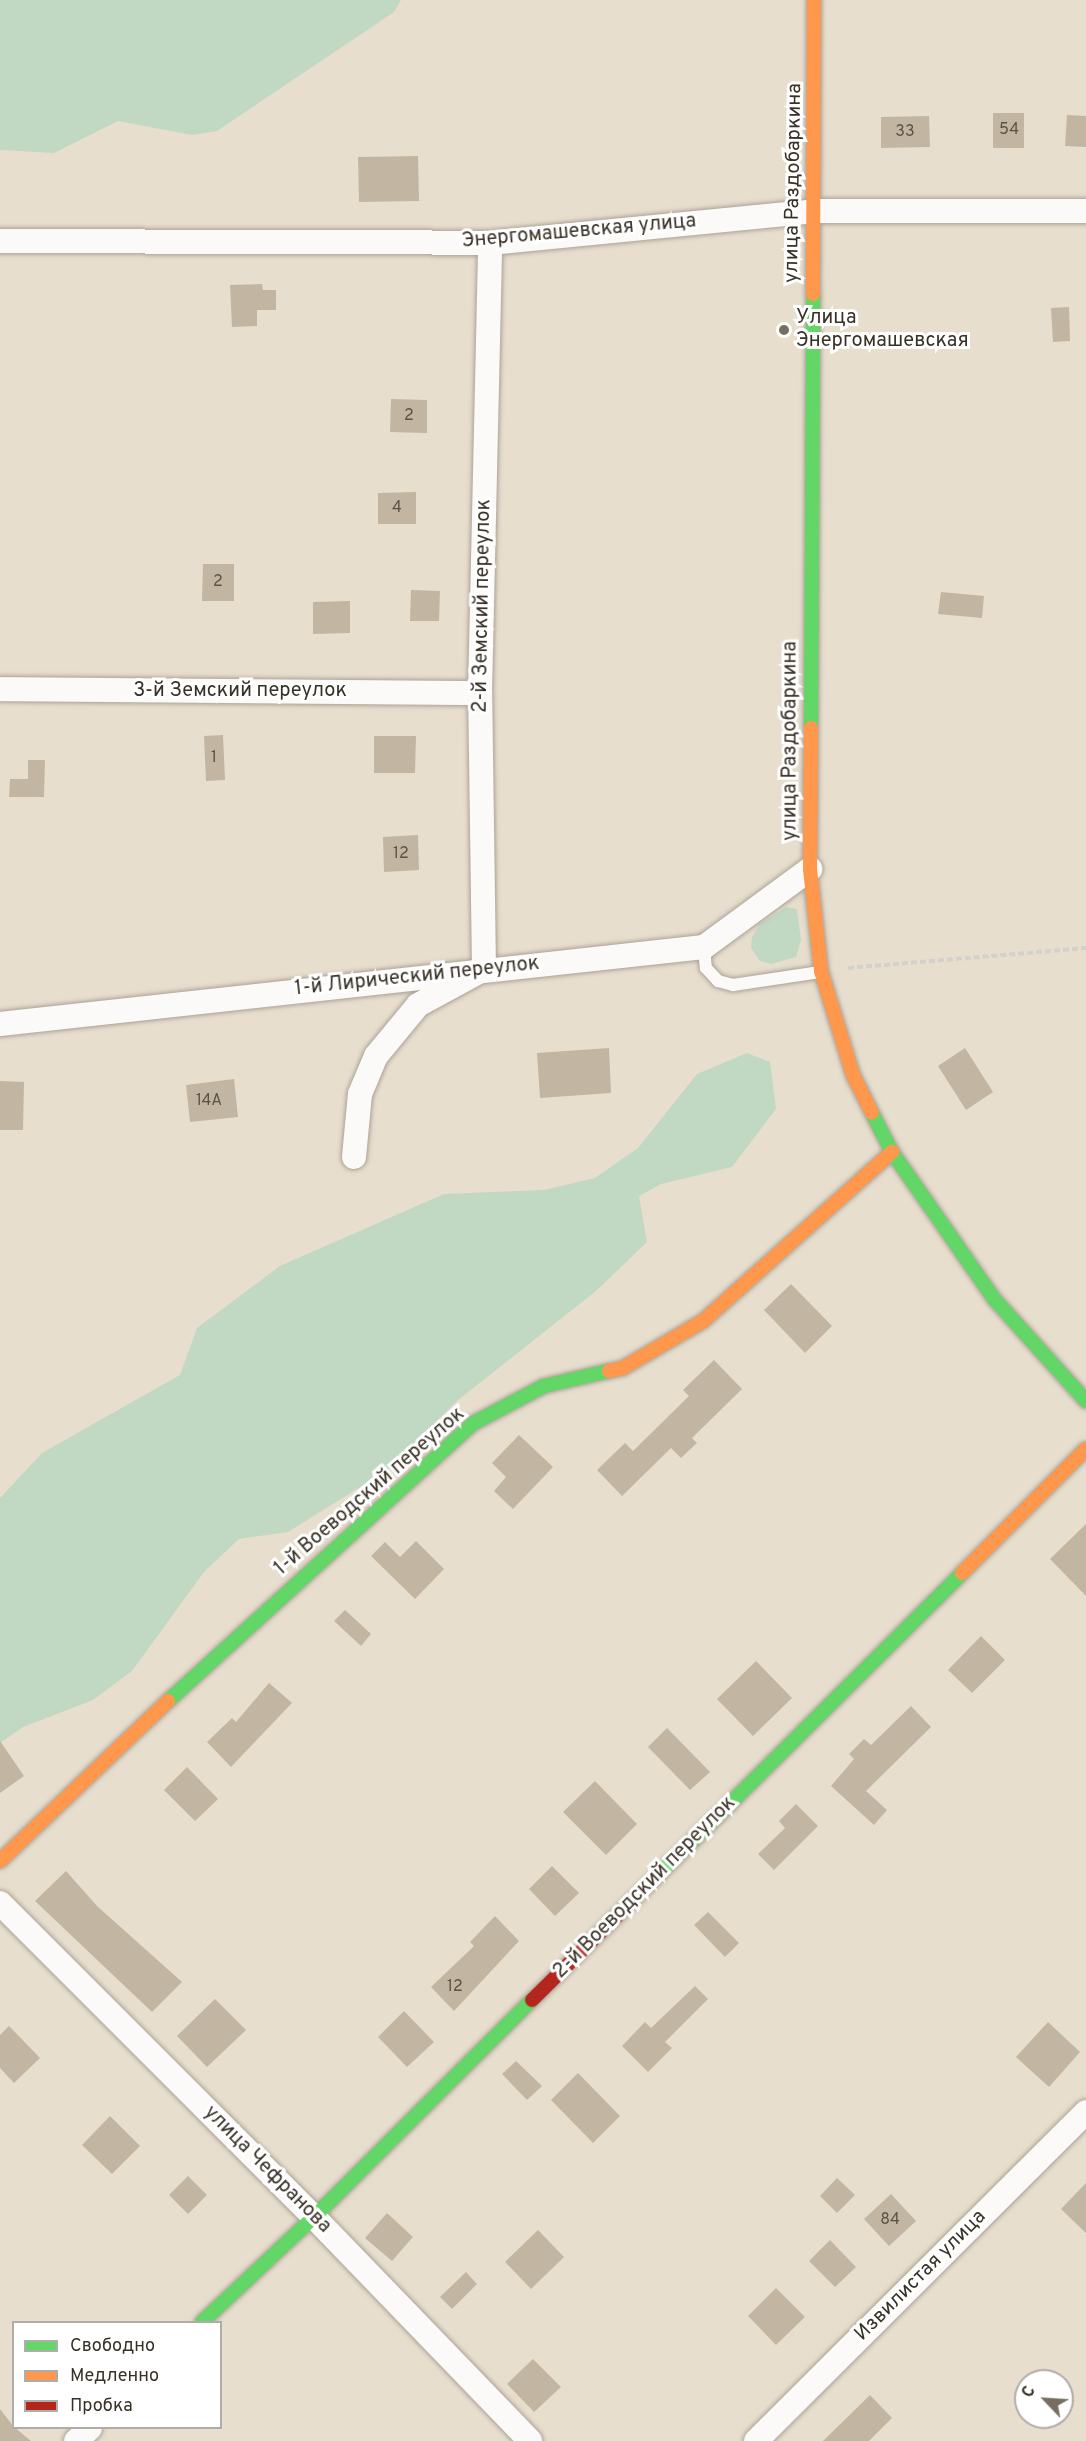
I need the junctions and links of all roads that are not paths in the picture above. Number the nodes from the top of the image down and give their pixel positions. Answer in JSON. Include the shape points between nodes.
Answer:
{"nodes":[{"id":1,"x":814,"y":0,"type":"edge"},
{"id":2,"x":815,"y":211,"type":"junction"},
{"id":3,"x":1086,"y":211,"type":"edge"},
{"id":4,"x":0,"y":241,"type":"edge"},
{"id":5,"x":490,"y":243,"type":"junction"},
{"id":6,"x":0,"y":689,"type":"edge"},
{"id":7,"x":480,"y":693,"type":"junction"},
{"id":8,"x":810,"y":869,"type":"junction"},
{"id":9,"x":704,"y":947,"type":"junction"},
{"id":10,"x":484,"y":969,"type":"junction"},
{"id":11,"x":821,"y":971,"type":"junction"},
{"id":12,"x":0,"y":1024,"type":"edge"},
{"id":13,"x":892,"y":1152,"type":"junction"},
{"id":14,"x":354,"y":1157,"type":"dead end"},
{"id":15,"x":1086,"y":1401,"type":"edge"},
{"id":16,"x":1086,"y":1449,"type":"edge"},
{"id":17,"x":0,"y":1861,"type":"edge"},
{"id":18,"x":0,"y":1903,"type":"edge"},
{"id":19,"x":1086,"y":2112,"type":"edge"},
{"id":20,"x":314,"y":2217,"type":"junction"},
{"id":21,"x":203,"y":2321,"type":"edge"},
{"id":22,"x":88,"y":2429,"type":"edge"},
{"id":23,"x":76,"y":2441,"type":"edge"},
{"id":24,"x":530,"y":2441,"type":"edge"},
{"id":25,"x":756,"y":2441,"type":"edge"}],
"edges":[{"from":1,"to":2,"type":"street","name":"улица Раздобаркина"},
{"from":2,"to":3,"type":"street","name":"Энергомашевская улица"},
{"from":2,"to":5,"type":"street","name":"Энергомашевская улица"},
{"from":2,"to":8,"type":"street","name":"улица Раздобаркина"},
{"from":4,"to":5,"type":"street","name":"Энергомашевская улица"},
{"from":5,"to":7,"type":"street","name":"2-й Земский переулок"},
{"from":6,"to":7,"type":"street","name":"3-й Земский переулок"},
{"from":7,"to":10,"type":"street","name":"2-й Земский переулок"},
{"from":8,"to":9,"type":"street"},
{"from":8,"to":11,"type":"street","name":"улица Раздобаркина"},
{"from":9,"to":10,"type":"street","name":"1-й Лирический переулок"},
{"from":9,"to":11,"type":"lane","via":[[706,968],[718,981],[733,985]]},
{"from":10,"to":12,"type":"street","name":"1-й Лирический переулок"},
{"from":10,"to":14,"type":"street","via":[[418,1005],[376,1056],[360,1094]]},
{"from":11,"to":13,"type":"street","name":"улица Раздобаркина","via":[[853,1075]]},
{"from":13,"to":15,"type":"street","name":"улица Раздобаркина","via":[[995,1300]]},
{"from":13,"to":17,"type":"street","name":"1-й Воеводский переулок","via":[[703,1322],[623,1368],[544,1386],[474,1423],[242,1631]]},
{"from":16,"to":20,"type":"street","name":"2-й Воеводский переулок"},
{"from":18,"to":20,"type":"street","name":"улица Чефранова"},
{"from":19,"to":25,"type":"street","name":"Извилистая улица"},
{"from":20,"to":21,"type":"street","name":"2-й Воеводский переулок"},
{"from":20,"to":24,"type":"street","name":"улица Чефранова"},
{"from":22,"to":23,"type":"street"}]}
